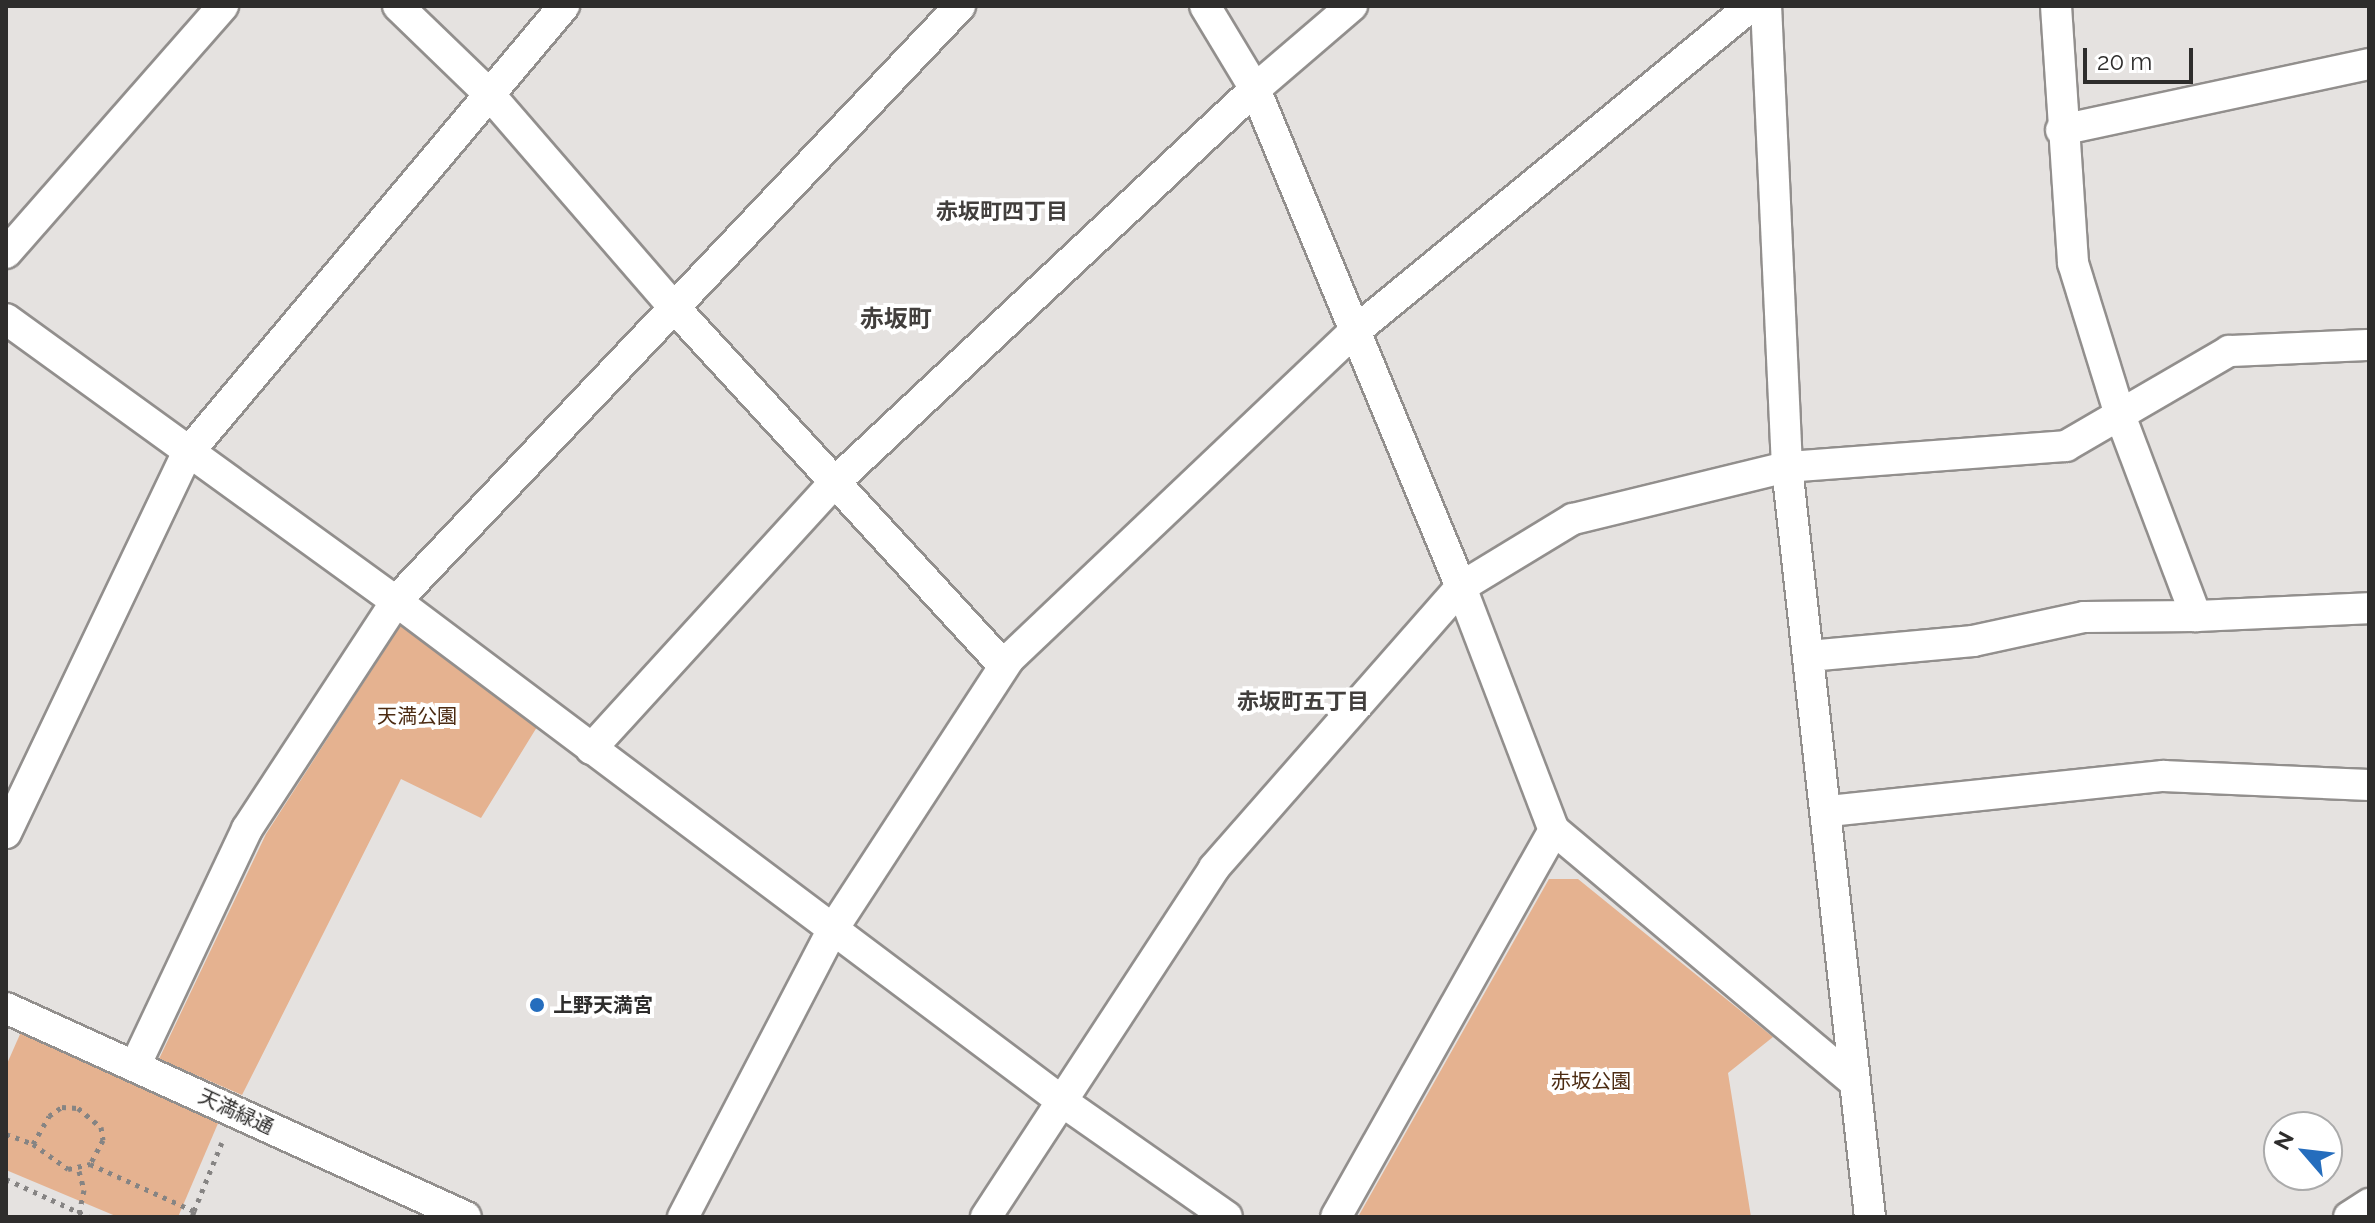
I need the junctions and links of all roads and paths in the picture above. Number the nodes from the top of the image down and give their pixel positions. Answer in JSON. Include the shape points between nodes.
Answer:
{"nodes":[{"id":1,"x":223,"y":6,"type":"edge"},
{"id":2,"x":398,"y":6,"type":"edge"},
{"id":3,"x":564,"y":6,"type":"edge"},
{"id":4,"x":960,"y":6,"type":"edge"},
{"id":5,"x":1205,"y":6,"type":"edge"},
{"id":6,"x":1352,"y":6,"type":"edge"},
{"id":7,"x":1751,"y":6,"type":"edge"},
{"id":8,"x":1766,"y":6,"type":"edge"},
{"id":9,"x":2056,"y":6,"type":"edge"},
{"id":10,"x":2369,"y":64,"type":"edge"},
{"id":11,"x":1255,"y":89,"type":"junction"},
{"id":12,"x":489,"y":94,"type":"junction"},
{"id":13,"x":2061,"y":130,"type":"junction"},
{"id":14,"x":6,"y":253,"type":"edge"},
{"id":15,"x":672,"y":305,"type":"junction"},
{"id":16,"x":6,"y":319,"type":"edge"},
{"id":17,"x":1354,"y":332,"type":"junction"},
{"id":18,"x":2369,"y":345,"type":"edge"},
{"id":19,"x":2120,"y":415,"type":"junction"},
{"id":20,"x":187,"y":454,"type":"junction"},
{"id":21,"x":1787,"y":467,"type":"junction"},
{"id":22,"x":834,"y":483,"type":"junction"},
{"id":23,"x":1461,"y":587,"type":"junction"},
{"id":24,"x":396,"y":601,"type":"junction"},
{"id":25,"x":2369,"y":608,"type":"edge"},
{"id":26,"x":2196,"y":616,"type":"junction"},
{"id":27,"x":1809,"y":656,"type":"junction"},
{"id":28,"x":1004,"y":666,"type":"junction"},
{"id":29,"x":591,"y":749,"type":"junction"},
{"id":30,"x":2369,"y":785,"type":"edge"},
{"id":31,"x":1829,"y":811,"type":"junction"},
{"id":32,"x":1554,"y":830,"type":"junction"},
{"id":33,"x":6,"y":833,"type":"edge"},
{"id":34,"x":833,"y":929,"type":"junction"},
{"id":35,"x":6,"y":1008,"type":"edge"},
{"id":36,"x":135,"y":1066,"type":"junction"},
{"id":37,"x":1851,"y":1079,"type":"junction"},
{"id":38,"x":1063,"y":1102,"type":"junction"},
{"id":39,"x":235,"y":1112,"type":"junction"},
{"id":40,"x":6,"y":1134,"type":"edge"},
{"id":41,"x":33,"y":1144,"type":"junction"},
{"id":42,"x":90,"y":1164,"type":"junction"},
{"id":43,"x":79,"y":1171,"type":"junction"},
{"id":44,"x":6,"y":1179,"type":"edge"},
{"id":45,"x":2369,"y":1204,"type":"edge"},
{"id":46,"x":79,"y":1213,"type":"junction"},
{"id":47,"x":193,"y":1214,"type":"edge"},
{"id":48,"x":89,"y":1217,"type":"edge"},
{"id":49,"x":466,"y":1217,"type":"edge"},
{"id":50,"x":683,"y":1217,"type":"edge"},
{"id":51,"x":986,"y":1217,"type":"edge"},
{"id":52,"x":1227,"y":1217,"type":"edge"},
{"id":53,"x":1336,"y":1217,"type":"edge"},
{"id":54,"x":1870,"y":1217,"type":"edge"},
{"id":55,"x":2349,"y":1217,"type":"edge"}],
"edges":[{"from":1,"to":14,"type":"street"},
{"from":2,"to":12,"type":"street"},
{"from":3,"to":12,"type":"street"},
{"from":4,"to":15,"type":"street"},
{"from":5,"to":11,"type":"street"},
{"from":6,"to":11,"type":"street"},
{"from":7,"to":17,"type":"street"},
{"from":8,"to":21,"type":"street"},
{"from":9,"to":13,"type":"street"},
{"from":10,"to":13,"type":"street"},
{"from":11,"to":17,"type":"street"},
{"from":11,"to":22,"type":"street"},
{"from":12,"to":15,"type":"street"},
{"from":12,"to":20,"type":"street"},
{"from":13,"to":19,"type":"street","via":[[2073,263]]},
{"from":15,"to":22,"type":"street"},
{"from":15,"to":24,"type":"street"},
{"from":16,"to":20,"type":"street"},
{"from":17,"to":23,"type":"street"},
{"from":17,"to":28,"type":"street"},
{"from":18,"to":19,"type":"street","via":[[2229,351]]},
{"from":19,"to":21,"type":"street","via":[[2066,446]]},
{"from":19,"to":26,"type":"street"},
{"from":20,"to":24,"type":"street"},
{"from":20,"to":33,"type":"street"},
{"from":21,"to":23,"type":"street","via":[[1573,519]]},
{"from":21,"to":27,"type":"street"},
{"from":22,"to":28,"type":"street"},
{"from":22,"to":29,"type":"street"},
{"from":23,"to":32,"type":"street"},
{"from":23,"to":38,"type":"street","via":[[1214,868]]},
{"from":24,"to":29,"type":"street"},
{"from":24,"to":36,"type":"street","via":[[247,829]]},
{"from":25,"to":26,"type":"street"},
{"from":26,"to":27,"type":"street","via":[[2084,617],[1973,641]]},
{"from":27,"to":31,"type":"street"},
{"from":28,"to":34,"type":"street"},
{"from":29,"to":34,"type":"street"},
{"from":30,"to":31,"type":"street","via":[[2163,776]]},
{"from":31,"to":37,"type":"street"},
{"from":32,"to":37,"type":"street"},
{"from":32,"to":53,"type":"street"},
{"from":34,"to":38,"type":"street"},
{"from":34,"to":50,"type":"street"},
{"from":35,"to":36,"type":"street","name":"天満緑通"},
{"from":36,"to":39,"type":"street","name":"天満緑通"},
{"from":37,"to":54,"type":"street"},
{"from":38,"to":51,"type":"street"},
{"from":38,"to":52,"type":"street"},
{"from":39,"to":47,"type":"path"},
{"from":39,"to":49,"type":"street","name":"天満緑通"},
{"from":40,"to":41,"type":"path"},
{"from":41,"to":42,"type":"path","via":[[49,1116],[62,1107],[78,1108],[101,1127],[103,1140]]},
{"from":41,"to":43,"type":"path","via":[[54,1163]]},
{"from":42,"to":43,"type":"path"},
{"from":42,"to":47,"type":"path"},
{"from":43,"to":46,"type":"path","via":[[84,1190]]},
{"from":44,"to":46,"type":"path"},
{"from":45,"to":55,"type":"street"},
{"from":46,"to":48,"type":"path"}]}
